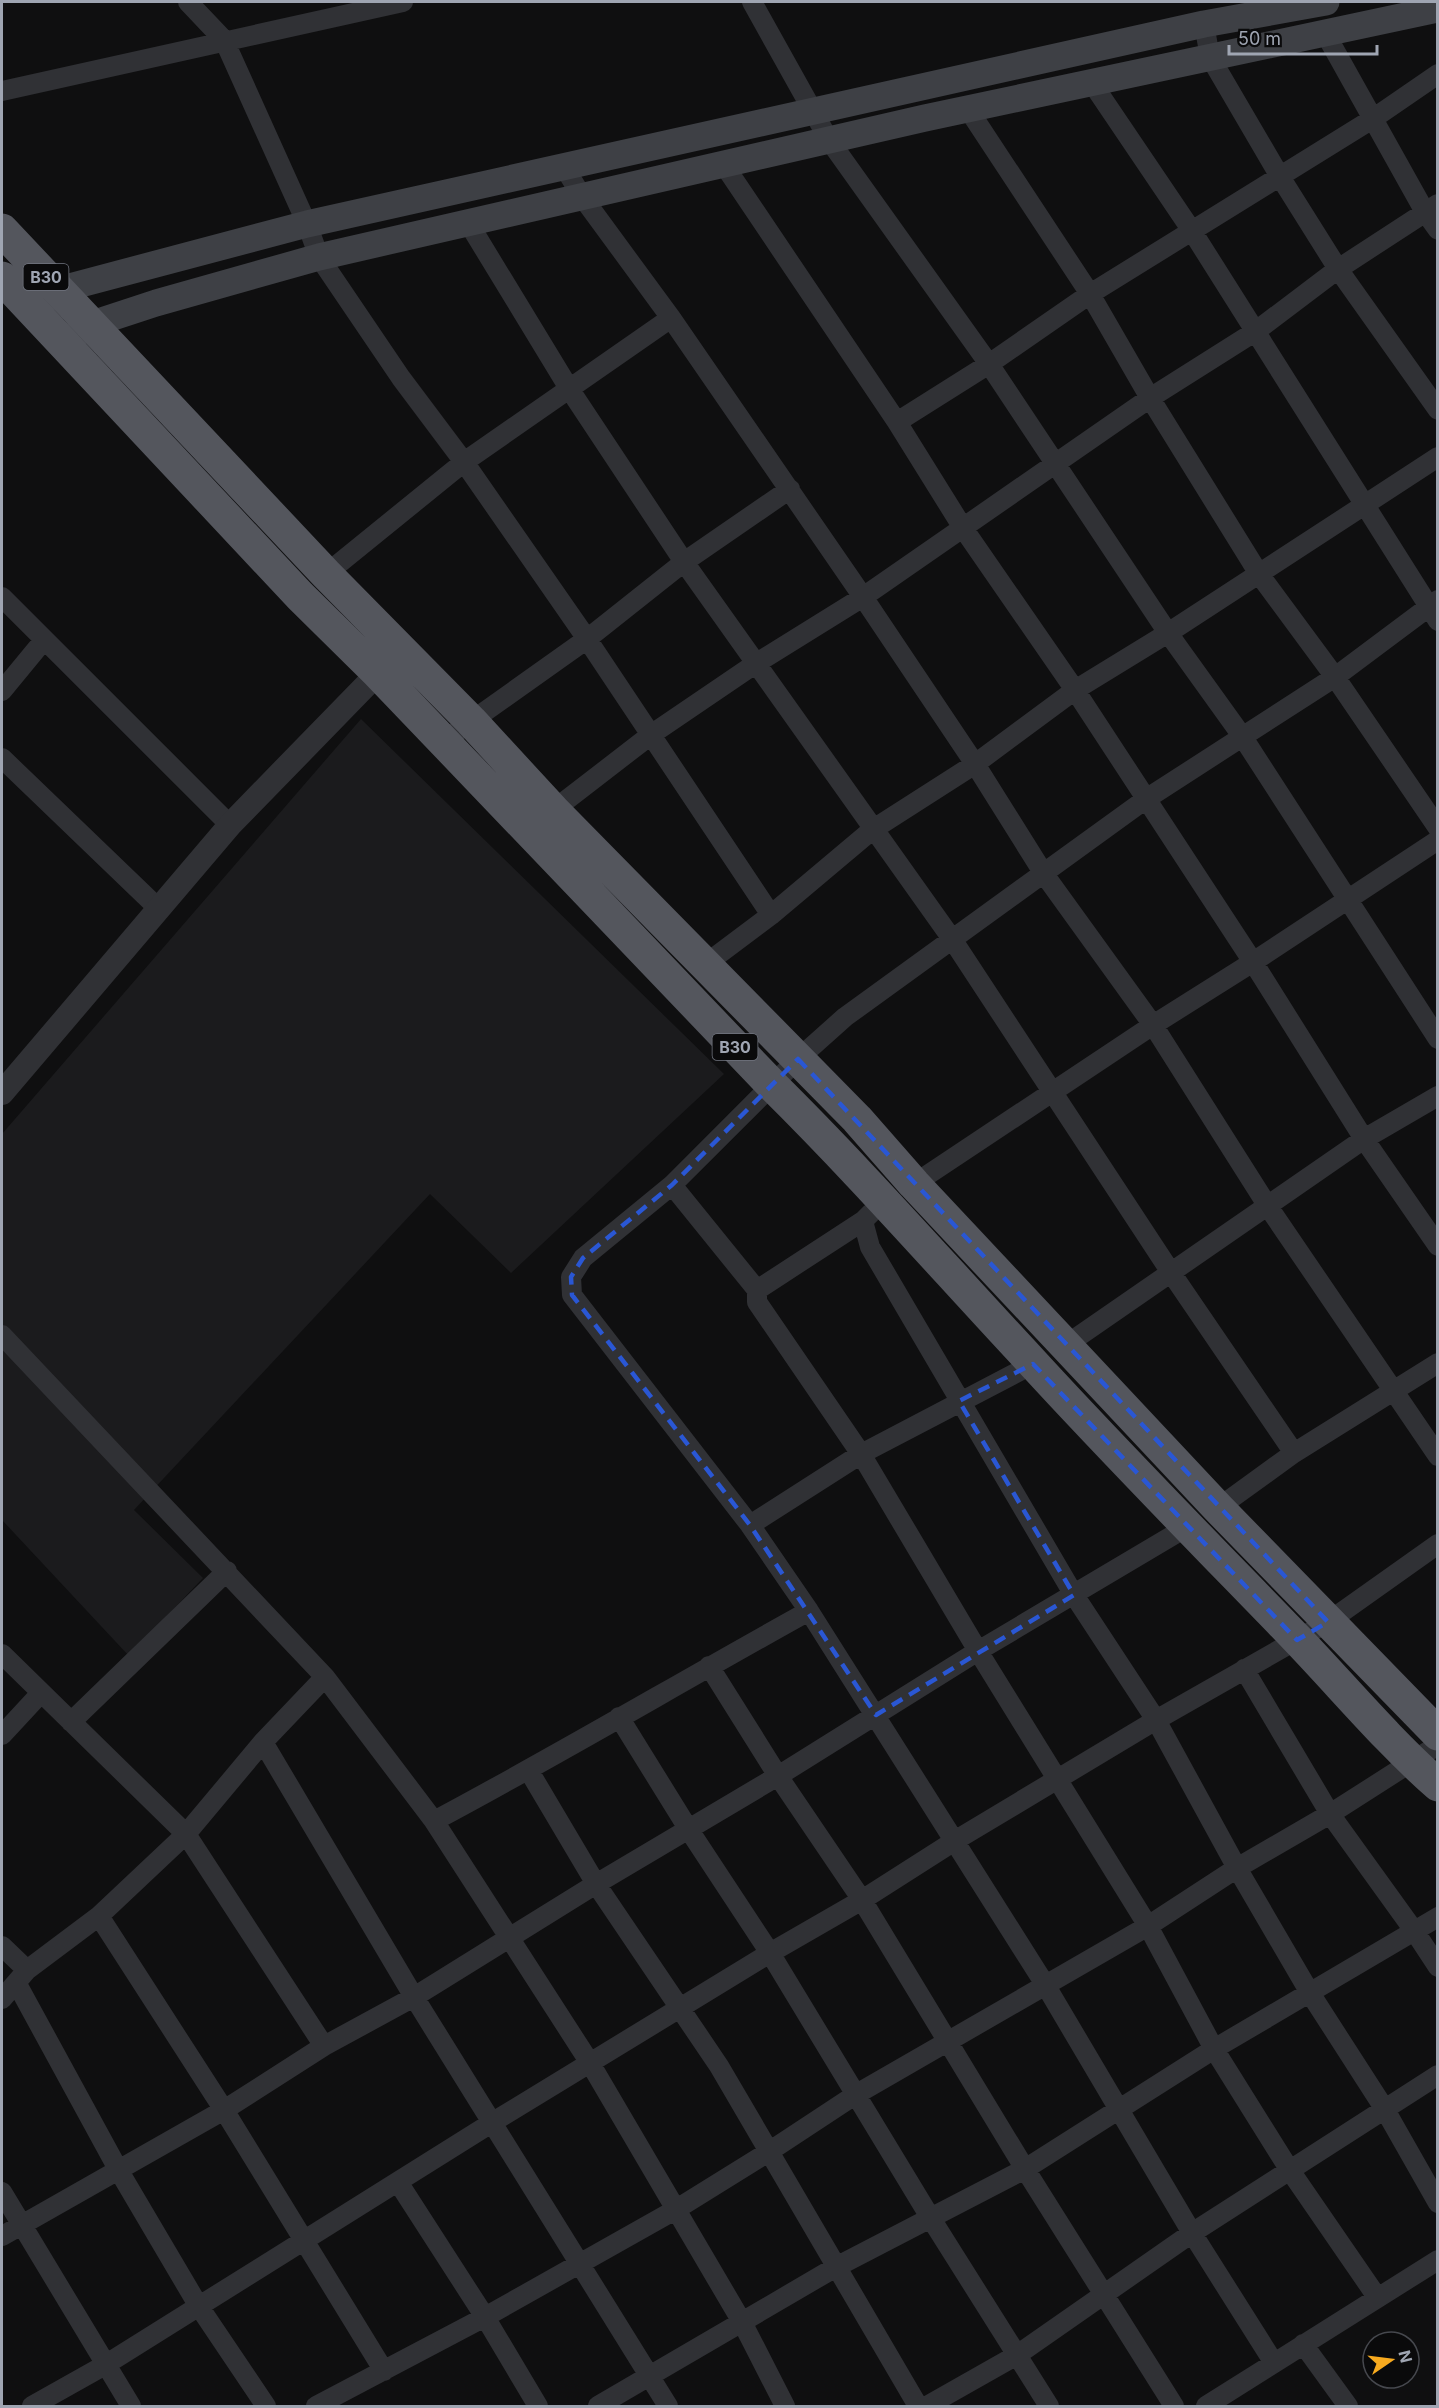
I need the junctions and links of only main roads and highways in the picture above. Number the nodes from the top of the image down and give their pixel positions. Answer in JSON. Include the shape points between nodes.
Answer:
{"nodes":[{"id":1,"x":1326,"y":2,"type":"edge"},
{"id":2,"x":1426,"y":7,"type":"edge"},
{"id":3,"x":2,"y":230,"type":"edge"},
{"id":4,"x":2,"y":278,"type":"edge"},
{"id":5,"x":58,"y":290,"type":"junction"},
{"id":6,"x":33,"y":310,"type":"junction"},
{"id":7,"x":77,"y":334,"type":"junction"},
{"id":8,"x":730,"y":992,"type":"junction"},
{"id":9,"x":706,"y":1016,"type":"junction"},
{"id":10,"x":1437,"y":1734,"type":"edge"},
{"id":11,"x":1424,"y":1753,"type":"edge"},
{"id":12,"x":1437,"y":1785,"type":"edge"}],
"edges":[{"from":1,"to":5,"type":"main road","via":[[1204,24],[307,224]]},
{"from":2,"to":7,"type":"main road","via":[[1325,33],[968,109],[319,257],[156,303]]},
{"from":3,"to":5,"type":"highway","number":"B30"},
{"from":4,"to":6,"type":"highway","number":"B30"},
{"from":5,"to":6,"type":"main road"},
{"from":5,"to":7,"type":"highway","number":"B30"},
{"from":6,"to":7,"type":"highway","number":"B30"},
{"from":7,"to":8,"type":"highway","number":"B30","via":[[404,651]]},
{"from":7,"to":9,"type":"highway","number":"B30","via":[[300,596]]},
{"from":8,"to":9,"type":"highway"},
{"from":8,"to":10,"type":"highway","number":"B30","via":[[857,1119],[1218,1508]]},
{"from":9,"to":11,"type":"highway","number":"B30","via":[[834,1146],[873,1211],[1033,1364],[1297,1640]]},
{"from":11,"to":12,"type":"highway","number":"B30"}]}
